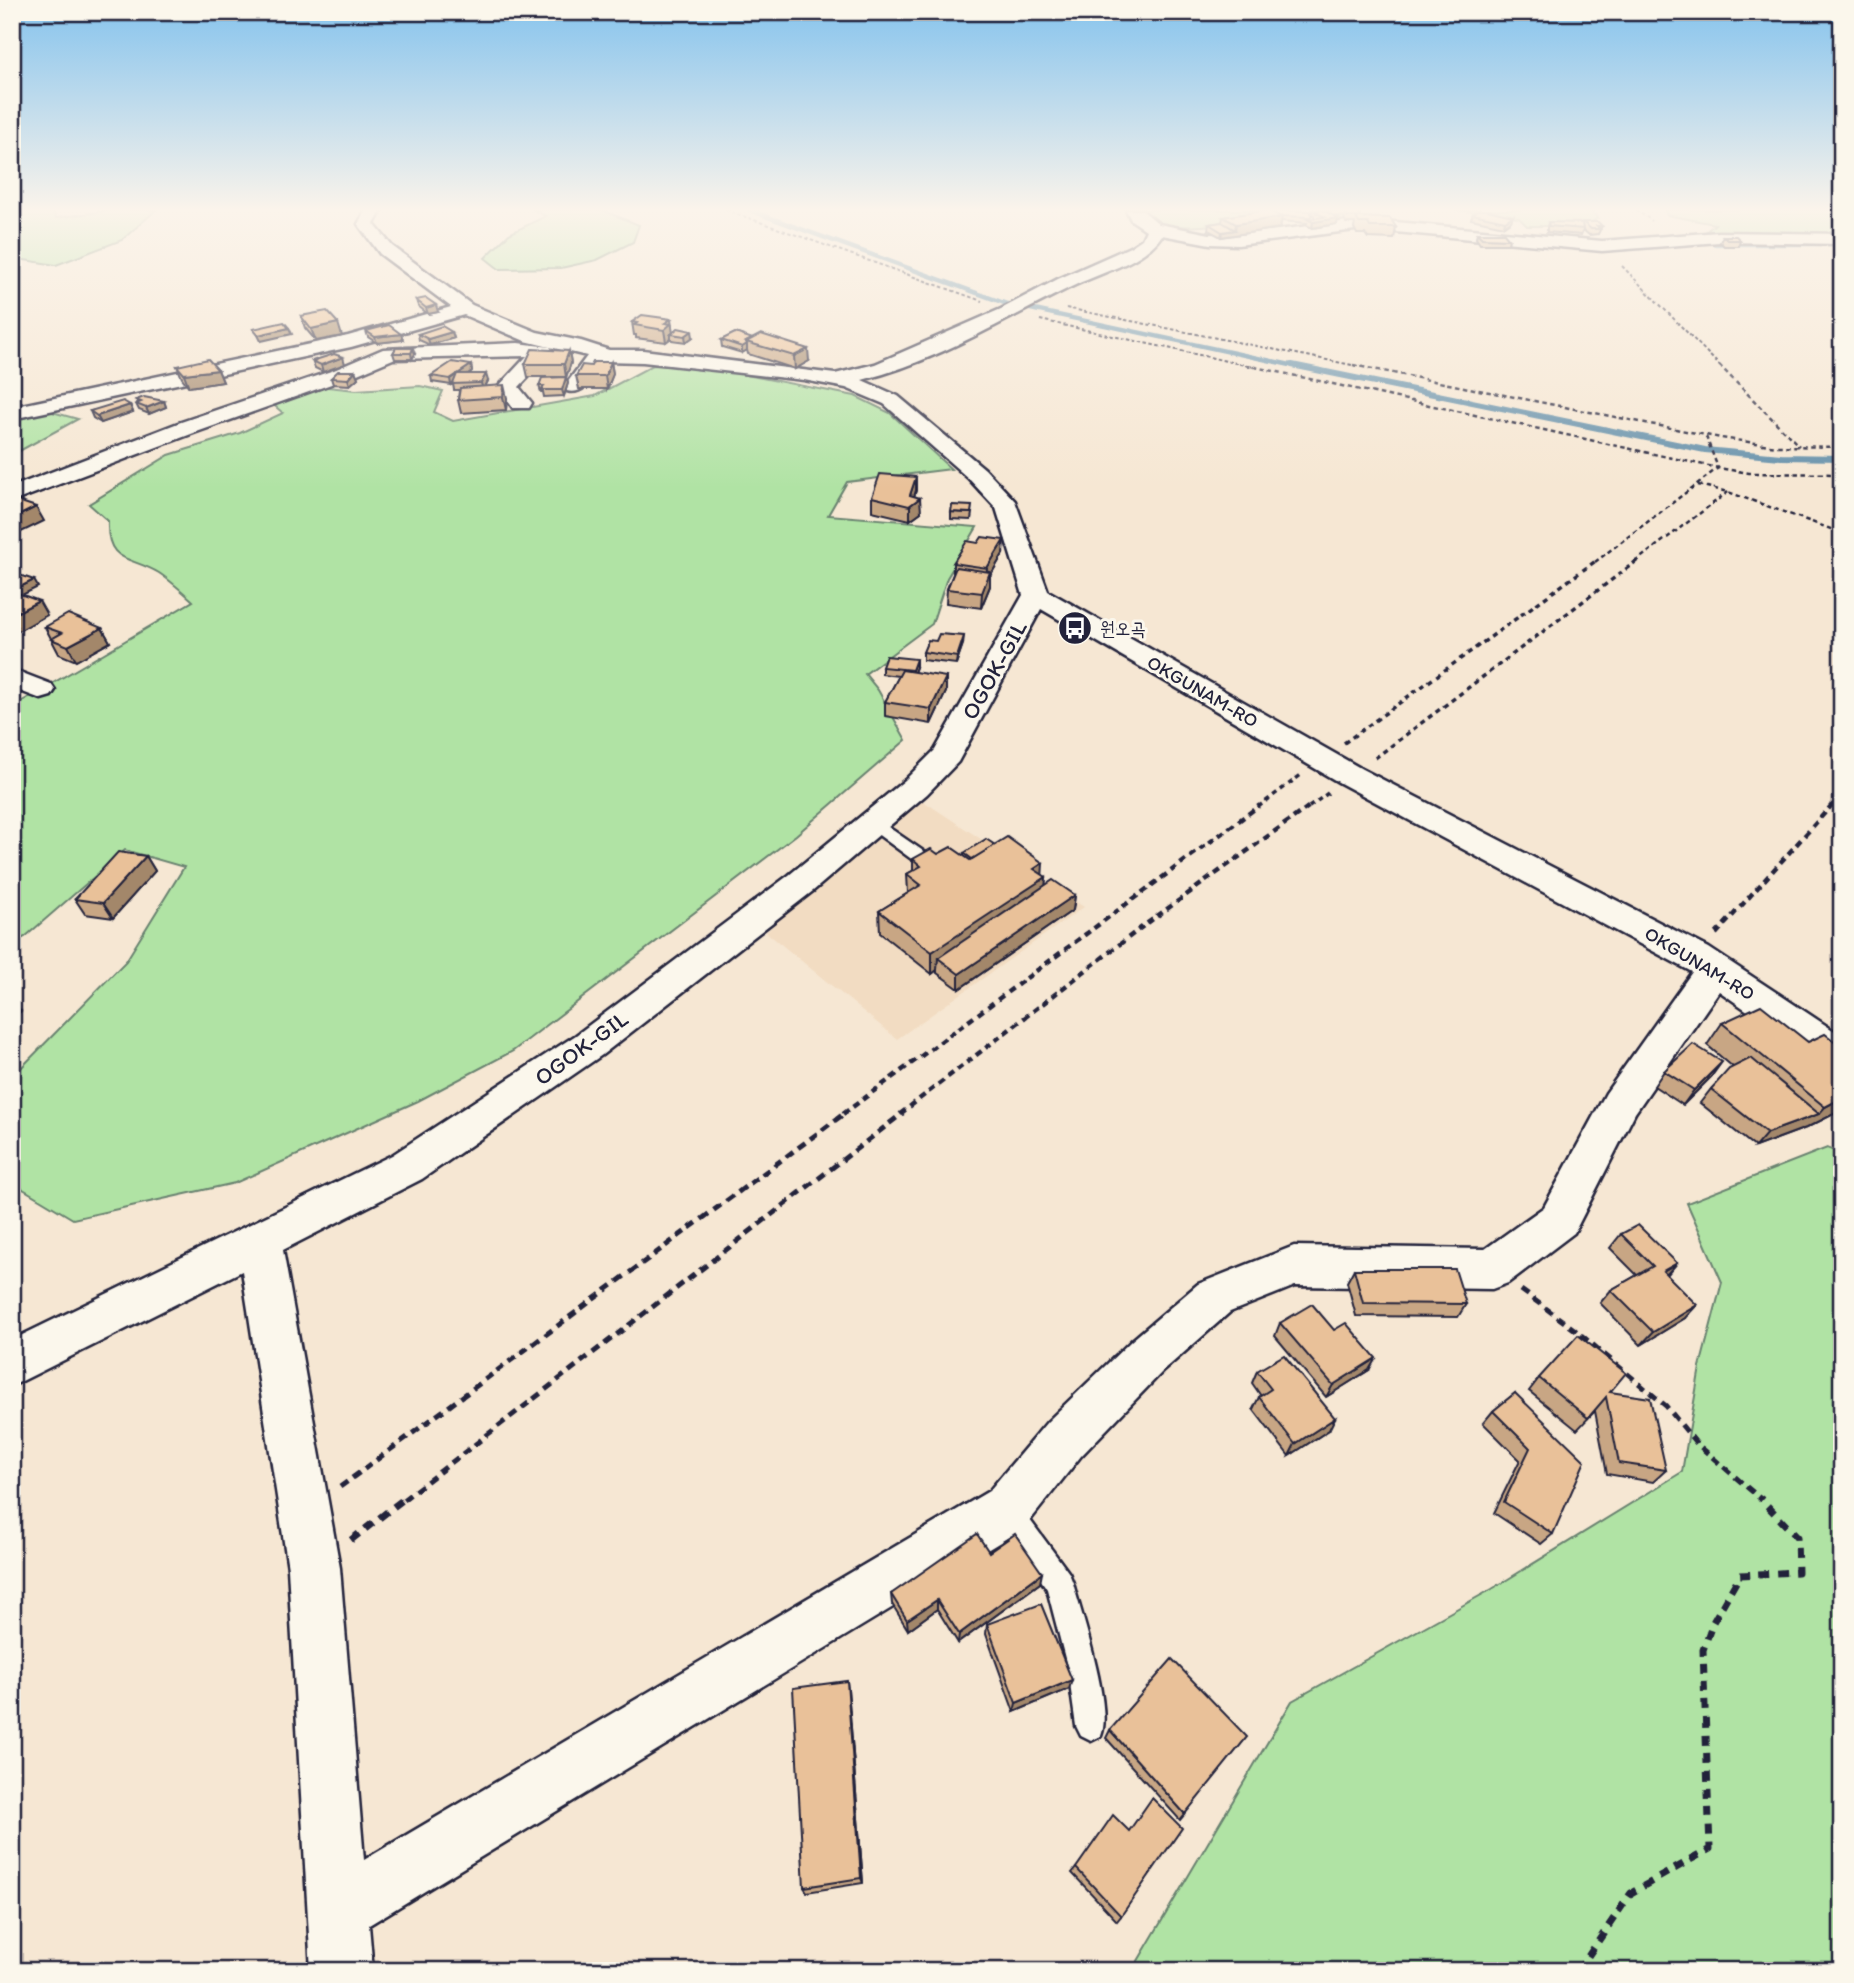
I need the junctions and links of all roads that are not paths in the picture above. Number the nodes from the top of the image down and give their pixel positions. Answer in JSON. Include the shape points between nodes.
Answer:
{"nodes":[{"id":1,"x":456,"y":303,"type":"edge"},
{"id":2,"x":1027,"y":303,"type":"edge"},
{"id":3,"x":465,"y":309,"type":"junction"},
{"id":4,"x":351,"y":341,"type":"junction"},
{"id":5,"x":543,"y":351,"type":"junction"},
{"id":6,"x":390,"y":353,"type":"junction"},
{"id":7,"x":602,"y":355,"type":"junction"},
{"id":8,"x":882,"y":369,"type":"junction"},
{"id":9,"x":835,"y":380,"type":"junction"},
{"id":10,"x":574,"y":387,"type":"dead end"},
{"id":11,"x":891,"y":400,"type":"junction"},
{"id":12,"x":521,"y":403,"type":"dead end"},
{"id":13,"x":12,"y":412,"type":"edge"},
{"id":14,"x":12,"y":495,"type":"edge"},
{"id":15,"x":1036,"y":595,"type":"junction"},
{"id":16,"x":12,"y":677,"type":"edge"},
{"id":17,"x":41,"y":690,"type":"dead end"},
{"id":18,"x":875,"y":824,"type":"junction"},
{"id":19,"x":923,"y":859,"type":"edge"},
{"id":20,"x":1705,"y":963,"type":"junction"},
{"id":21,"x":1842,"y":1056,"type":"edge"},
{"id":22,"x":259,"y":1239,"type":"junction"},
{"id":23,"x":12,"y":1364,"type":"edge"},
{"id":24,"x":1007,"y":1509,"type":"junction"},
{"id":25,"x":1091,"y":1726,"type":"dead end"},
{"id":26,"x":337,"y":1910,"type":"junction"},
{"id":27,"x":342,"y":1971,"type":"edge"}],
"edges":[{"from":1,"to":3,"type":"street"},
{"from":2,"to":8,"type":"street"},
{"from":3,"to":4,"type":"street"},
{"from":3,"to":7,"type":"street","via":[[532,337]]},
{"from":4,"to":6,"type":"street"},
{"from":4,"to":13,"type":"street"},
{"from":5,"to":6,"type":"street"},
{"from":5,"to":7,"type":"street"},
{"from":5,"to":12,"type":"street","via":[[508,387]]},
{"from":6,"to":14,"type":"street"},
{"from":7,"to":9,"type":"street","via":[[643,355]]},
{"from":7,"to":10,"type":"street"},
{"from":8,"to":9,"type":"street"},
{"from":8,"to":11,"type":"street"},
{"from":9,"to":11,"type":"street"},
{"from":11,"to":15,"type":"street","via":[[1007,506]]},
{"from":15,"to":18,"type":"street","name":"OGOK-GIL","via":[[947,755]]},
{"from":15,"to":20,"type":"street","name":"OKGUNAM-RO","via":[[1351,776]]},
{"from":16,"to":17,"type":"street"},
{"from":18,"to":19,"type":"lane"},
{"from":18,"to":22,"type":"street","name":"OGOK-GIL","via":[[556,1067],[407,1167]]},
{"from":20,"to":21,"type":"street","name":"OKGUNAM-RO"},
{"from":20,"to":24,"type":"street","via":[[1620,1104],[1559,1220],[1492,1269],[1294,1266],[1214,1298],[1073,1430]]},
{"from":22,"to":23,"type":"street","name":"OGOK-GIL"},
{"from":22,"to":26,"type":"street","via":[[314,1568]]},
{"from":24,"to":25,"type":"lane","via":[[1059,1583]]},
{"from":24,"to":26,"type":"street"},
{"from":26,"to":27,"type":"street"}]}
